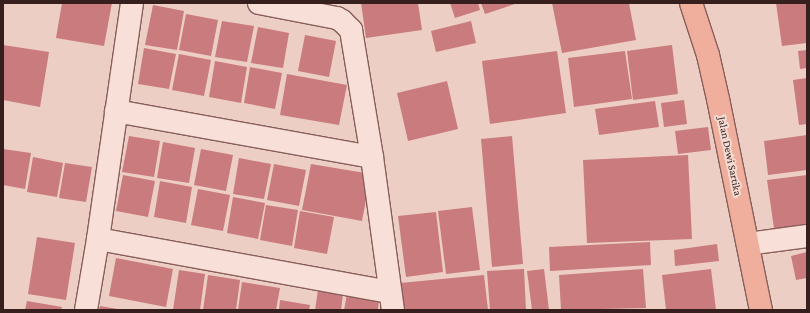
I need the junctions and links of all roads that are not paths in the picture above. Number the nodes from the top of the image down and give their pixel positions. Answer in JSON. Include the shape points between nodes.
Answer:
{"nodes":[{"id":1,"x":132,"y":3,"type":"edge"},
{"id":2,"x":259,"y":3,"type":"edge"},
{"id":3,"x":691,"y":3,"type":"edge"},
{"id":4,"x":116,"y":111,"type":"junction"},
{"id":5,"x":372,"y":157,"type":"junction"},
{"id":6,"x":807,"y":236,"type":"edge"},
{"id":7,"x":98,"y":239,"type":"junction"},
{"id":8,"x":748,"y":244,"type":"junction"},
{"id":9,"x":392,"y":301,"type":"edge"},
{"id":10,"x":86,"y":310,"type":"edge"},
{"id":11,"x":761,"y":310,"type":"edge"}],
"edges":[{"from":1,"to":4,"type":"street"},
{"from":2,"to":5,"type":"street","via":[[337,18],[351,30]]},
{"from":3,"to":8,"type":"main road","name":"Jalan Dewi Sartika","via":[[717,92]]},
{"from":4,"to":5,"type":"street"},
{"from":4,"to":7,"type":"street"},
{"from":5,"to":9,"type":"street"},
{"from":6,"to":8,"type":"street"},
{"from":7,"to":9,"type":"street"},
{"from":7,"to":10,"type":"street"},
{"from":8,"to":11,"type":"main road","name":"Jalan Dewi Sartika"}]}
